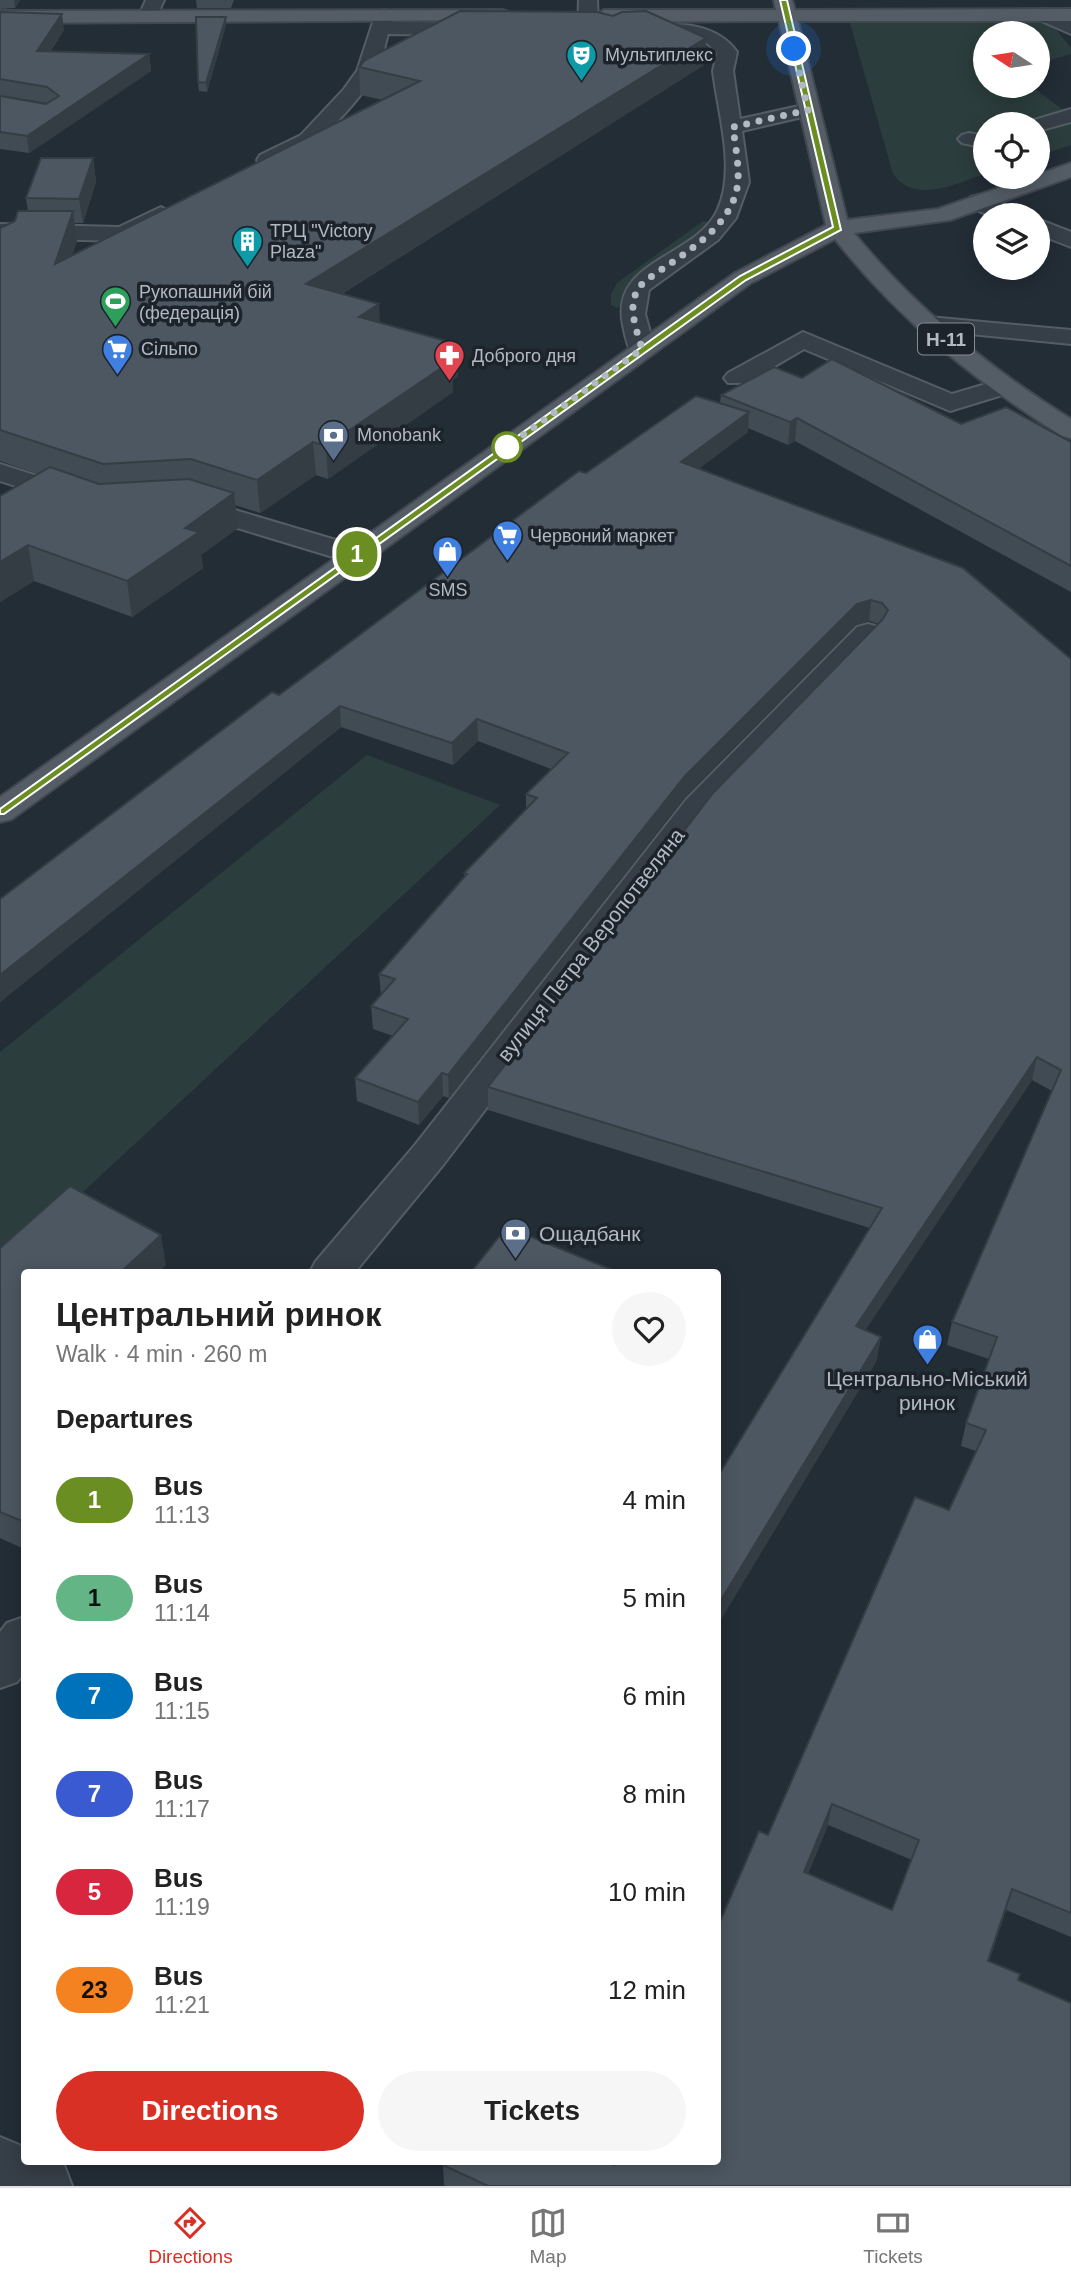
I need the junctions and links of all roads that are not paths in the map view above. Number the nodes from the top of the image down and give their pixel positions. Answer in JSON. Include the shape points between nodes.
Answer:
{"nodes":[{"id":1,"x":151,"y":8,"type":"edge"},
{"id":2,"x":785,"y":8,"type":"edge"},
{"id":3,"x":1044,"y":15,"type":"junction"},
{"id":4,"x":1071,"y":15,"type":"edge"},
{"id":5,"x":592,"y":16,"type":"edge"},
{"id":6,"x":0,"y":17,"type":"edge"},
{"id":7,"x":383,"y":22,"type":"junction"},
{"id":8,"x":519,"y":23,"type":"edge"},
{"id":9,"x":566,"y":23,"type":"edge"},
{"id":10,"x":1071,"y":28,"type":"edge"},
{"id":11,"x":723,"y":71,"type":"junction"},
{"id":12,"x":1071,"y":94,"type":"edge"},
{"id":13,"x":1071,"y":102,"type":"edge"},
{"id":14,"x":808,"y":110,"type":"junction"},
{"id":15,"x":1071,"y":115,"type":"edge"},
{"id":16,"x":1050,"y":121,"type":"edge"},
{"id":17,"x":733,"y":127,"type":"junction"},
{"id":18,"x":253,"y":167,"type":"edge"},
{"id":19,"x":1071,"y":170,"type":"edge"},
{"id":20,"x":979,"y":202,"type":"joint"},
{"id":21,"x":183,"y":203,"type":"edge"},
{"id":22,"x":838,"y":228,"type":"junction"},
{"id":23,"x":0,"y":231,"type":"edge"},
{"id":24,"x":1050,"y":231,"type":"edge"},
{"id":25,"x":1071,"y":240,"type":"edge"},
{"id":26,"x":929,"y":324,"type":"junction"},
{"id":27,"x":1071,"y":337,"type":"edge"},
{"id":28,"x":642,"y":349,"type":"junction"},
{"id":29,"x":737,"y":378,"type":"dead end"},
{"id":30,"x":1003,"y":387,"type":"junction"},
{"id":31,"x":1071,"y":430,"type":"edge"},
{"id":32,"x":0,"y":472,"type":"edge"},
{"id":33,"x":157,"y":505,"type":"edge"},
{"id":34,"x":105,"y":508,"type":"edge"},
{"id":35,"x":356,"y":555,"type":"junction"},
{"id":36,"x":868,"y":633,"type":"edge"},
{"id":37,"x":0,"y":811,"type":"edge"},
{"id":38,"x":334,"y":1269,"type":"edge"},
{"id":39,"x":21,"y":1642,"type":"edge"},
{"id":40,"x":0,"y":1667,"type":"edge"},
{"id":41,"x":0,"y":2166,"type":"edge"},
{"id":42,"x":44,"y":2186,"type":"edge"}],
"edges":[{"from":1,"to":6,"type":"main road"},
{"from":1,"to":7,"type":"main road"},
{"from":2,"to":3,"type":"main road"},
{"from":2,"to":5,"type":"main road"},
{"from":2,"to":14,"type":"main road","number":"Н-11"},
{"from":3,"to":4,"type":"main road"},
{"from":3,"to":10,"type":"street"},
{"from":5,"to":9,"type":"street"},
{"from":5,"to":11,"type":"street","via":[[695,54]]},
{"from":5,"to":11,"type":"street","via":[[703,36],[727,52]]},
{"from":7,"to":8,"type":"street"},
{"from":7,"to":18,"type":"street","via":[[367,72],[330,118],[308,139]]},
{"from":11,"to":17,"type":"street"},
{"from":12,"to":13,"type":"street"},
{"from":14,"to":17,"type":"street"},
{"from":14,"to":22,"type":"main road","number":"Н-11"},
{"from":15,"to":16,"type":"street"},
{"from":17,"to":28,"type":"street","via":[[738,182],[725,218],[635,292],[632,307]]},
{"from":19,"to":20,"type":"main road"},
{"from":20,"to":22,"type":"main road","via":[[942,215]]},
{"from":21,"to":23,"type":"street","via":[[123,234]]},
{"from":22,"to":26,"type":"main road","number":"Н-11","via":[[861,260]]},
{"from":22,"to":28,"type":"main road","via":[[743,278]]},
{"from":24,"to":25,"type":"street"},
{"from":26,"to":27,"type":"street"},
{"from":26,"to":30,"type":"main road","number":"Н-11"},
{"from":28,"to":35,"type":"main road"},
{"from":29,"to":30,"type":"street","via":[[803,339],[950,403]]},
{"from":30,"to":31,"type":"main road","number":"Н-11"},
{"from":32,"to":34,"type":"street"},
{"from":33,"to":35,"type":"street","via":[[195,503]]},
{"from":35,"to":37,"type":"main road"},
{"from":36,"to":38,"type":"street","name":"вулиця Петра Веропотвеляна","via":[[698,807],[429,1155]]},
{"from":39,"to":40,"type":"street"},
{"from":41,"to":42,"type":"street"}]}
